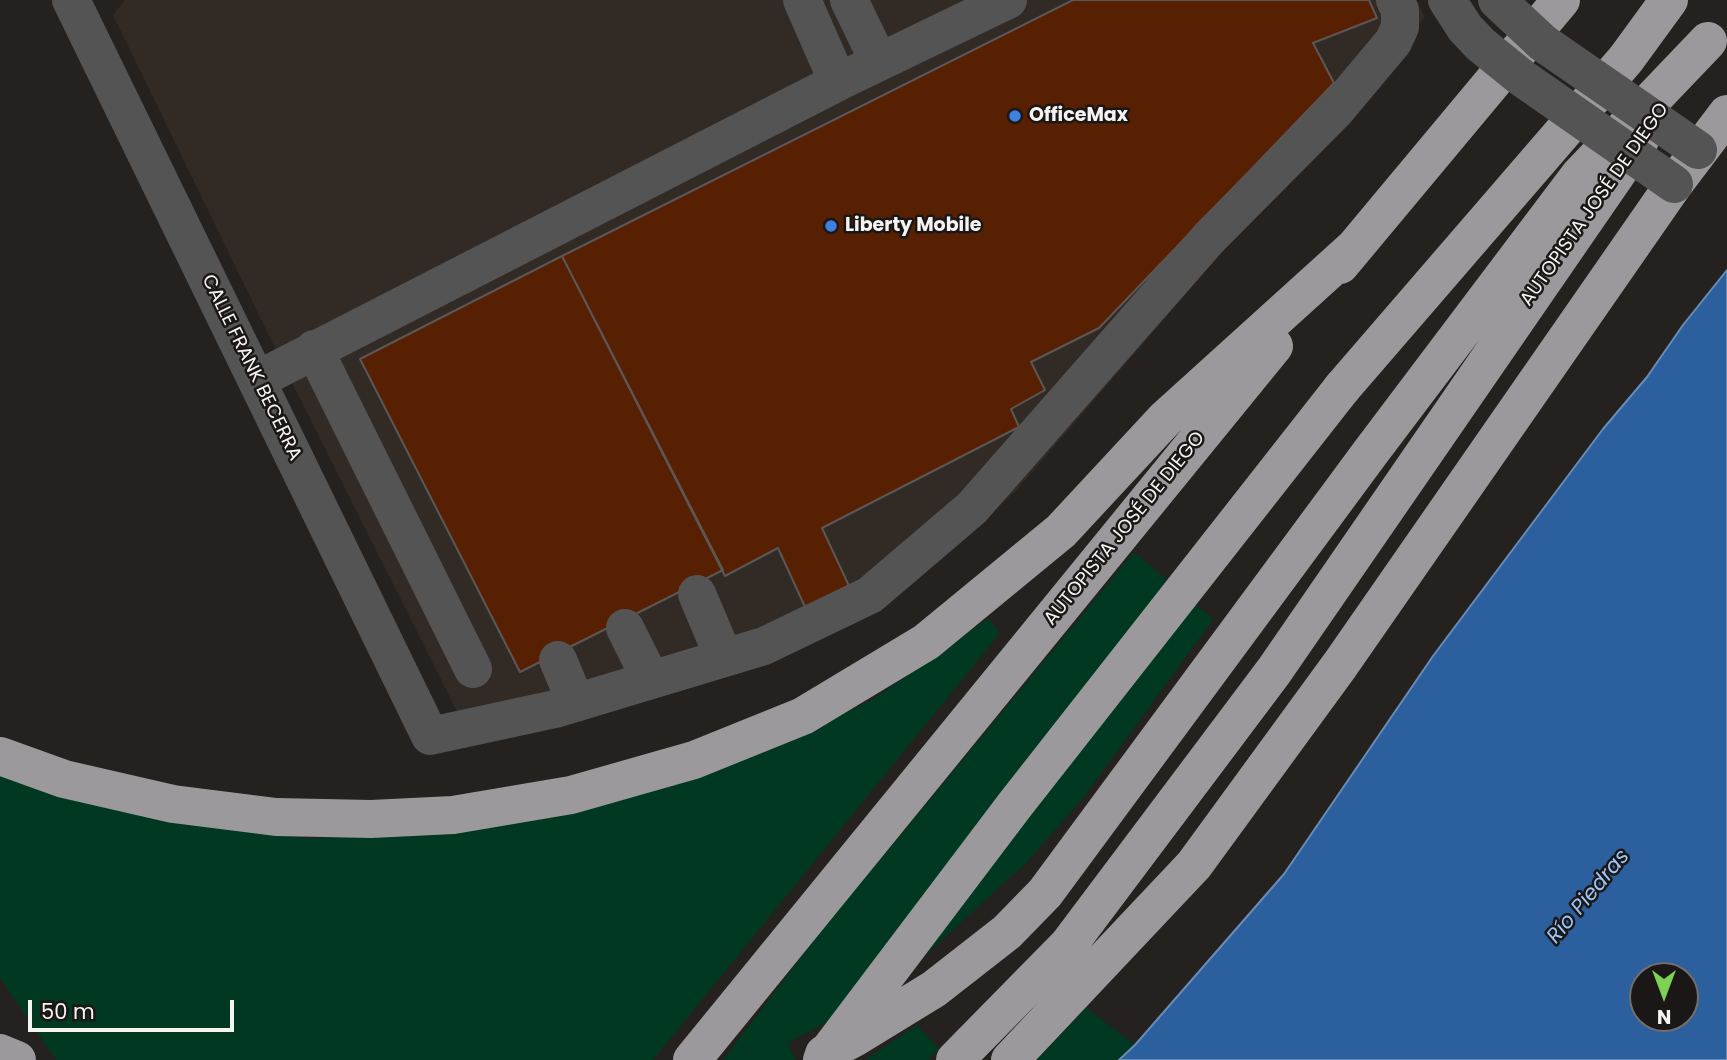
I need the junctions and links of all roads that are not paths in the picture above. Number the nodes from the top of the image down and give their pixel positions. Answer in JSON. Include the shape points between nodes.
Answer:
{"nodes":[{"id":1,"x":71,"y":0,"type":"edge"},
{"id":2,"x":802,"y":0,"type":"edge"},
{"id":3,"x":849,"y":0,"type":"edge"},
{"id":4,"x":1009,"y":0,"type":"edge"},
{"id":5,"x":1395,"y":0,"type":"edge"},
{"id":6,"x":1447,"y":0,"type":"edge"},
{"id":7,"x":1497,"y":0,"type":"edge"},
{"id":8,"x":1561,"y":0,"type":"edge"},
{"id":9,"x":1669,"y":0,"type":"edge"},
{"id":10,"x":1718,"y":28,"type":"edge"},
{"id":11,"x":879,"y":62,"type":"junction"},
{"id":12,"x":838,"y":82,"type":"junction"},
{"id":13,"x":1727,"y":114,"type":"edge"},
{"id":14,"x":1698,"y":150,"type":"junction"},
{"id":15,"x":1674,"y":184,"type":"junction"},
{"id":16,"x":1356,"y":246,"type":"junction"},
{"id":17,"x":314,"y":349,"type":"junction"},
{"id":18,"x":257,"y":380,"type":"junction"},
{"id":19,"x":697,"y":594,"type":"dead end"},
{"id":20,"x":625,"y":628,"type":"dead end"},
{"id":21,"x":724,"y":658,"type":"junction"},
{"id":22,"x":558,"y":660,"type":"dead end"},
{"id":23,"x":473,"y":669,"type":"dead end"},
{"id":24,"x":651,"y":680,"type":"junction"},
{"id":25,"x":576,"y":703,"type":"junction"},
{"id":26,"x":0,"y":756,"type":"edge"},
{"id":27,"x":0,"y":1052,"type":"edge"},
{"id":28,"x":6,"y":1060,"type":"edge"},
{"id":29,"x":17,"y":1060,"type":"edge"},
{"id":30,"x":692,"y":1060,"type":"edge"},
{"id":31,"x":812,"y":1060,"type":"edge"},
{"id":32,"x":822,"y":1060,"type":"edge"},
{"id":33,"x":955,"y":1060,"type":"edge"},
{"id":34,"x":1010,"y":1060,"type":"edge"}],
"edges":[{"from":1,"to":18,"type":"street","name":"CALLE FRANK BECERRA"},
{"from":2,"to":12,"type":"street"},
{"from":3,"to":11,"type":"street"},
{"from":4,"to":11,"type":"street"},
{"from":5,"to":21,"type":"street","via":[[1400,26],[1393,42],[1336,110],[1209,238],[972,508],[870,595],[764,646]]},
{"from":6,"to":15,"type":"street","bridge":true,"via":[[1480,44]]},
{"from":7,"to":14,"type":"street","bridge":true,"via":[[1544,43]]},
{"from":8,"to":16,"type":"highway","name":"AUTOPISTA JOSÉ DE DIEGO"},
{"from":9,"to":32,"type":"highway","bridge":true,"via":[[1626,59],[1342,388],[1014,806]]},
{"from":10,"to":31,"type":"highway","bridge":true,"via":[[1579,176],[1045,893],[1007,932],[944,981]]},
{"from":10,"to":33,"type":"highway","name":"AUTOPISTA JOSÉ DE DIEGO","via":[[1274,671],[1069,944]]},
{"from":11,"to":12,"type":"street"},
{"from":12,"to":17,"type":"street"},
{"from":13,"to":14,"type":"highway"},
{"from":14,"to":15,"type":"highway"},
{"from":15,"to":34,"type":"highway","via":[[1340,665],[1194,865]]},
{"from":16,"to":26,"type":"highway","via":[[1166,418],[1061,531],[926,642],[803,716],[694,760],[571,794],[453,815],[371,819],[276,817],[173,804],[64,779]]},
{"from":16,"to":30,"type":"highway","name":"AUTOPISTA JOSÉ DE DIEGO"},
{"from":17,"to":18,"type":"street"},
{"from":17,"to":23,"type":"street"},
{"from":18,"to":25,"type":"street","name":"CALLE FRANK BECERRA","via":[[430,736]]},
{"from":19,"to":21,"type":"street"},
{"from":20,"to":24,"type":"street"},
{"from":21,"to":24,"type":"street"},
{"from":22,"to":25,"type":"street"},
{"from":24,"to":25,"type":"street"},
{"from":27,"to":28,"type":"highway"},
{"from":27,"to":29,"type":"highway","bridge":true}]}
